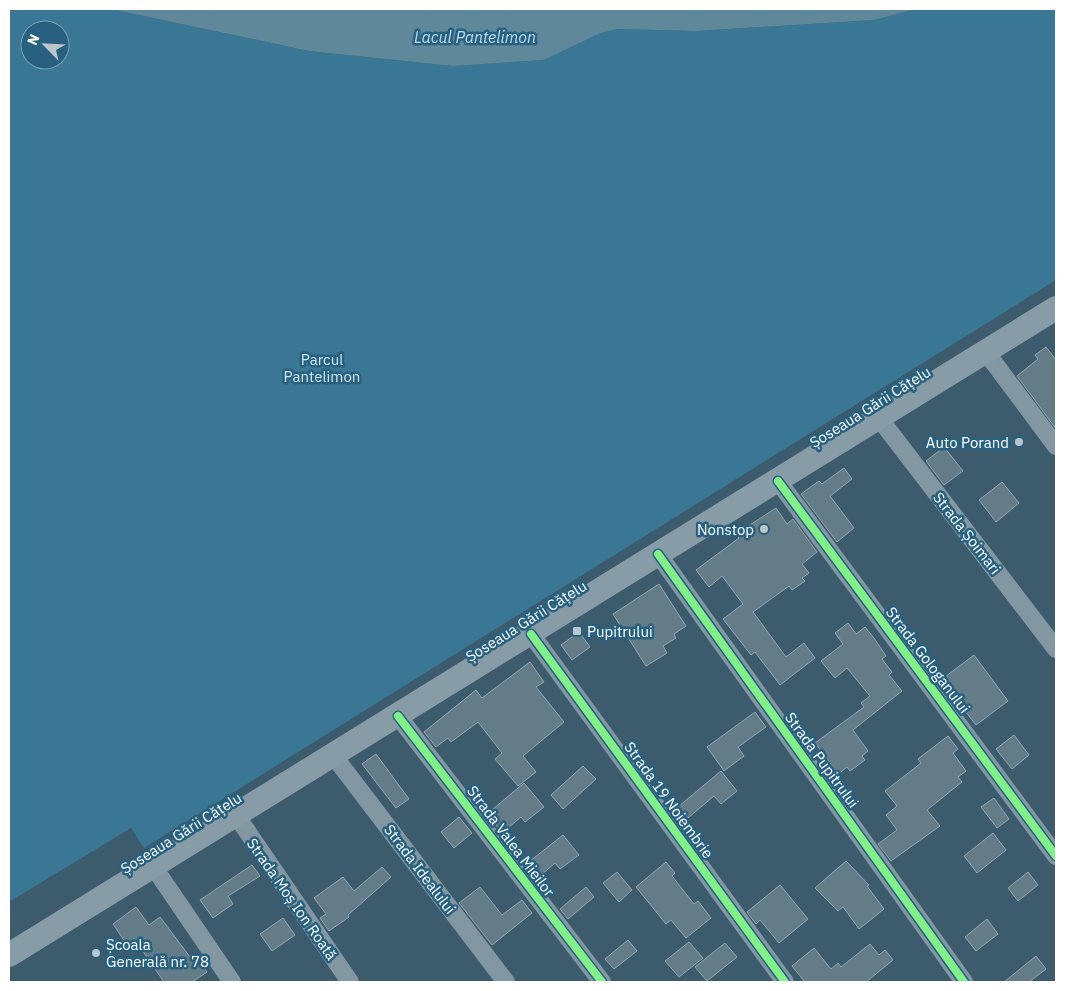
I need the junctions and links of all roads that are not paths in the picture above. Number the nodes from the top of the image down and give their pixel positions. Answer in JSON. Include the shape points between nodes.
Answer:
{"nodes":[{"id":1,"x":1056,"y":308,"type":"edge"},
{"id":2,"x":986,"y":352,"type":"junction"},
{"id":3,"x":879,"y":418,"type":"junction"},
{"id":4,"x":1056,"y":446,"type":"edge"},
{"id":5,"x":778,"y":481,"type":"junction"},
{"id":6,"x":658,"y":554,"type":"junction"},
{"id":7,"x":531,"y":634,"type":"junction"},
{"id":8,"x":1056,"y":648,"type":"edge"},
{"id":9,"x":398,"y":716,"type":"junction"},
{"id":10,"x":333,"y":755,"type":"junction"},
{"id":11,"x":236,"y":815,"type":"junction"},
{"id":12,"x":1056,"y":856,"type":"edge"},
{"id":13,"x":153,"y":866,"type":"junction"},
{"id":14,"x":9,"y":955,"type":"edge"},
{"id":15,"x":232,"y":982,"type":"edge"},
{"id":16,"x":350,"y":982,"type":"edge"},
{"id":17,"x":506,"y":982,"type":"edge"},
{"id":18,"x":602,"y":982,"type":"edge"},
{"id":19,"x":785,"y":982,"type":"edge"},
{"id":20,"x":964,"y":982,"type":"edge"}],
"edges":[{"from":1,"to":2,"type":"main road","name":"Șoseaua Gării Cățelu"},
{"from":2,"to":3,"type":"main road","name":"Șoseaua Gării Cățelu"},
{"from":2,"to":4,"type":"street"},
{"from":3,"to":5,"type":"main road","name":"Șoseaua Gării Cățelu"},
{"from":3,"to":8,"type":"street","name":"Strada Șoimari"},
{"from":5,"to":6,"type":"main road","name":"Șoseaua Gării Cățelu"},
{"from":5,"to":12,"type":"street","name":"Strada Gologanului"},
{"from":6,"to":7,"type":"main road","name":"Șoseaua Gării Cățelu"},
{"from":6,"to":20,"type":"street","name":"Strada Pupitrului"},
{"from":7,"to":9,"type":"main road","name":"Șoseaua Gării Cățelu"},
{"from":7,"to":19,"type":"street","name":"Strada 19 Noiembrie"},
{"from":9,"to":10,"type":"main road","name":"Șoseaua Gării Cățelu"},
{"from":9,"to":18,"type":"street","name":"Strada Valea Mieilor"},
{"from":10,"to":11,"type":"main road","name":"Șoseaua Gării Cățelu"},
{"from":10,"to":17,"type":"street","name":"Strada Idealului"},
{"from":11,"to":13,"type":"main road","name":"Șoseaua Gării Cățelu"},
{"from":11,"to":16,"type":"street","name":"Strada Moș Ion Roată"},
{"from":13,"to":14,"type":"main road","name":"Șoseaua Gării Cățelu"},
{"from":13,"to":15,"type":"street"}]}
